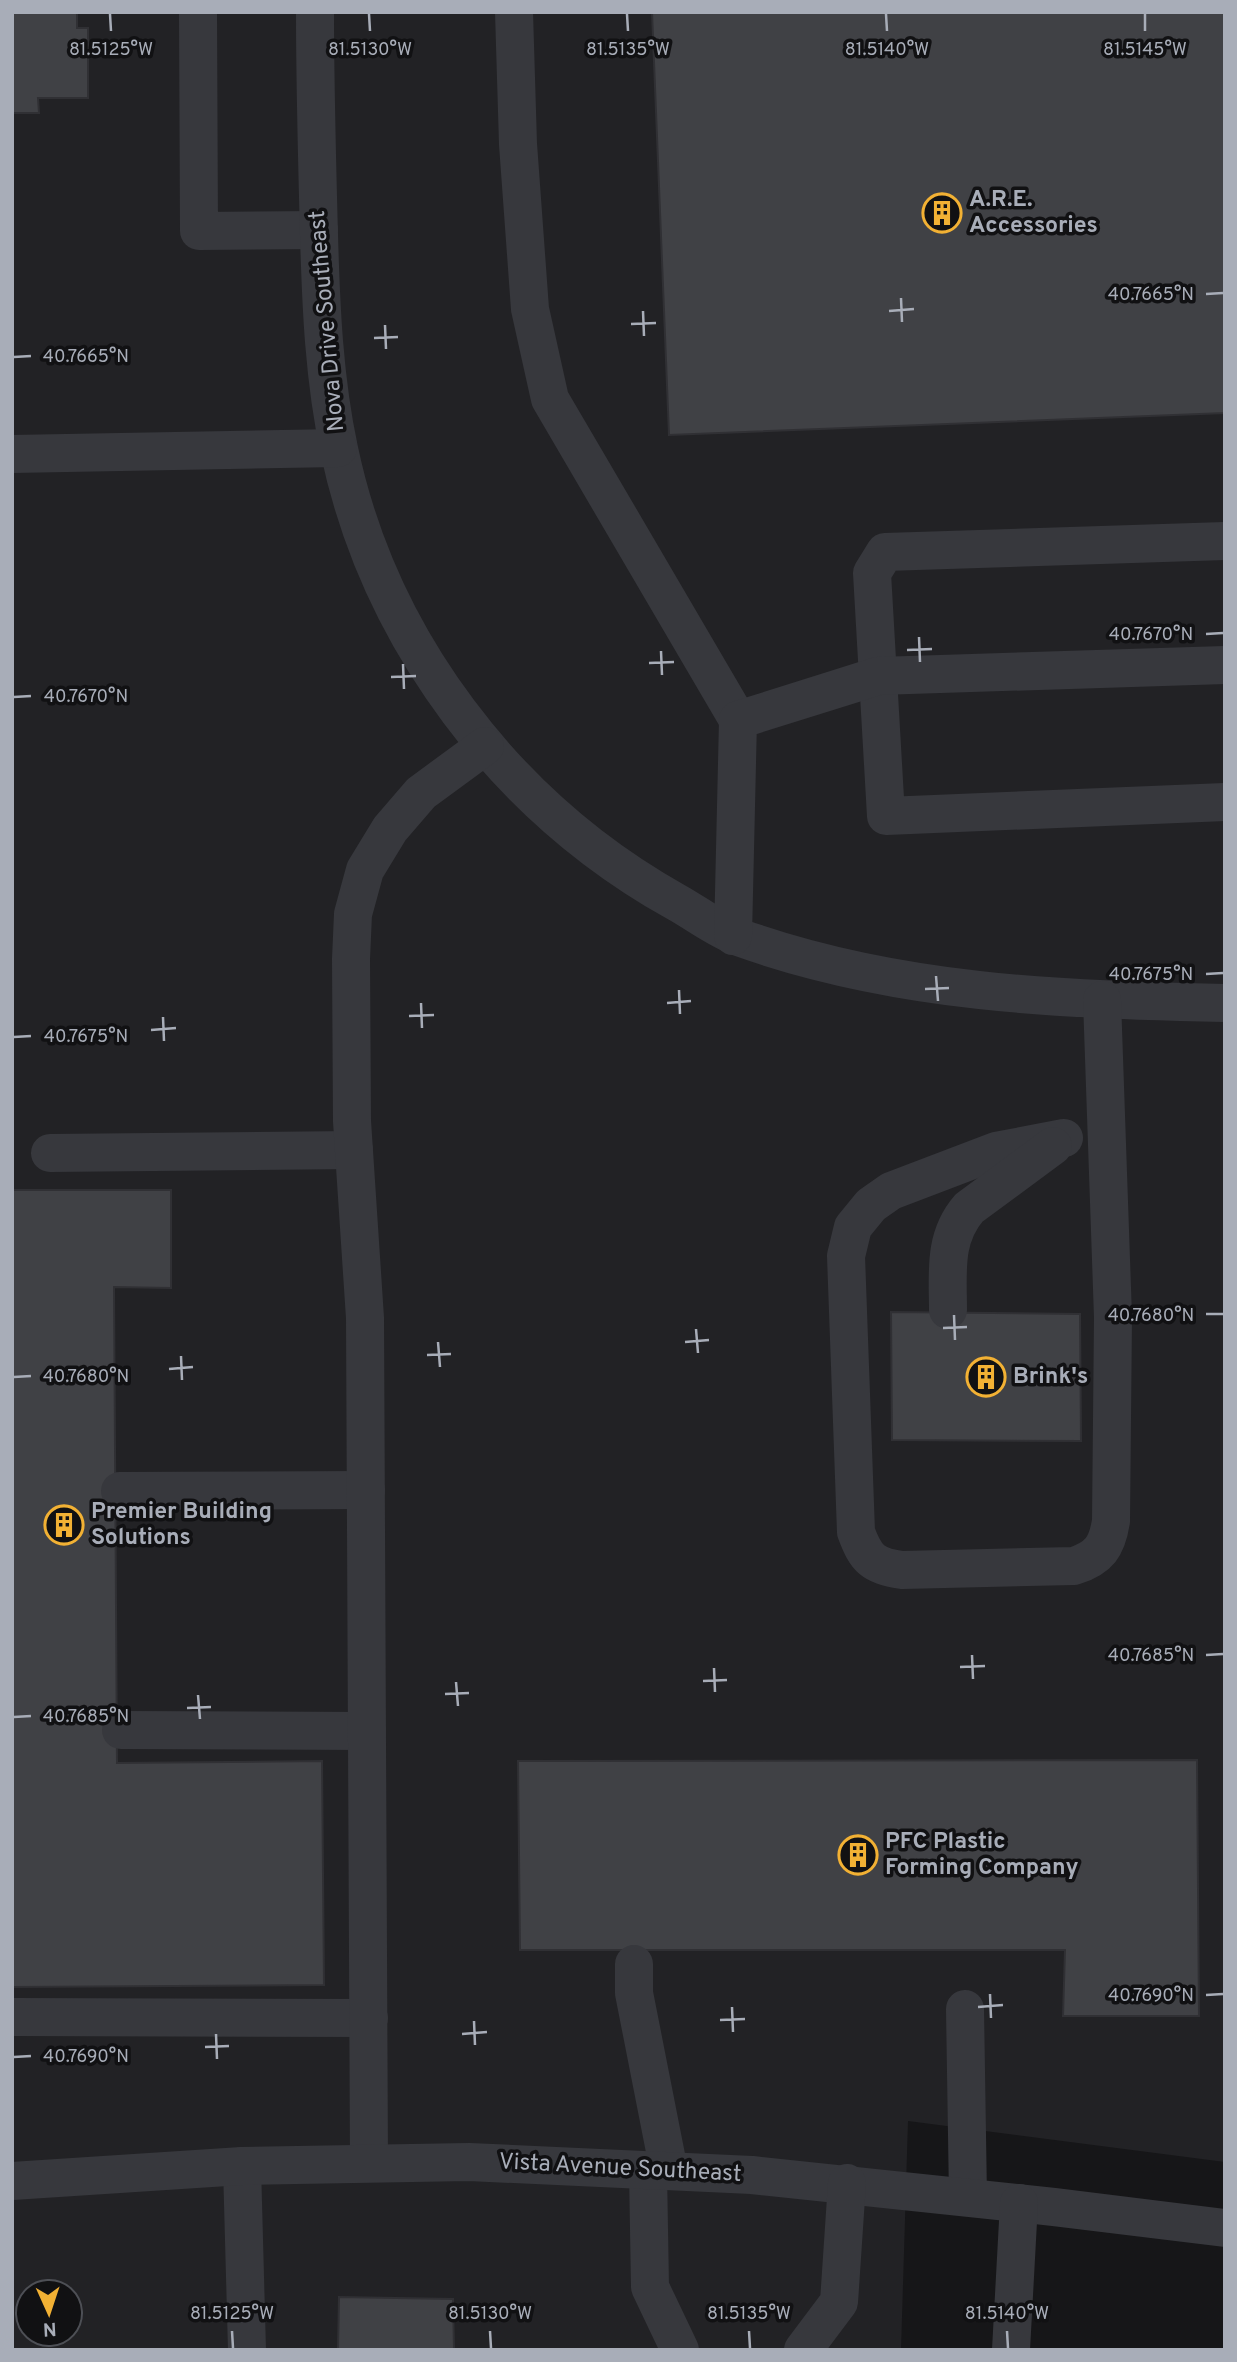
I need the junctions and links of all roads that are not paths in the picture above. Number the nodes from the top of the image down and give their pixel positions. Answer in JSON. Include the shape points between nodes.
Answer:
{"nodes":[{"id":1,"x":198,"y":12,"type":"edge"},
{"id":2,"x":315,"y":12,"type":"edge"},
{"id":3,"x":514,"y":12,"type":"edge"},
{"id":4,"x":319,"y":230,"type":"junction"},
{"id":5,"x":338,"y":449,"type":"junction"},
{"id":6,"x":12,"y":454,"type":"edge"},
{"id":7,"x":1225,"y":541,"type":"edge"},
{"id":8,"x":1225,"y":665,"type":"edge"},
{"id":9,"x":878,"y":676,"type":"junction"},
{"id":10,"x":738,"y":720,"type":"junction"},
{"id":11,"x":485,"y":746,"type":"junction"},
{"id":12,"x":1225,"y":802,"type":"edge"},
{"id":13,"x":733,"y":936,"type":"junction"},
{"id":14,"x":1102,"y":999,"type":"junction"},
{"id":15,"x":1225,"y":1003,"type":"edge"},
{"id":16,"x":1106,"y":1109,"type":"junction"},
{"id":17,"x":1064,"y":1138,"type":"junction"},
{"id":18,"x":354,"y":1150,"type":"junction"},
{"id":19,"x":50,"y":1153,"type":"dead end"},
{"id":20,"x":948,"y":1310,"type":"dead end"},
{"id":21,"x":366,"y":1490,"type":"junction"},
{"id":22,"x":121,"y":1491,"type":"dead end"},
{"id":23,"x":121,"y":1730,"type":"dead end"},
{"id":24,"x":367,"y":1731,"type":"junction"},
{"id":25,"x":634,"y":1964,"type":"dead end"},
{"id":26,"x":965,"y":2009,"type":"dead end"},
{"id":27,"x":12,"y":2017,"type":"edge"},
{"id":28,"x":369,"y":2018,"type":"junction"},
{"id":29,"x":369,"y":2163,"type":"junction"},
{"id":30,"x":242,"y":2166,"type":"junction"},
{"id":31,"x":659,"y":2171,"type":"junction"},
{"id":32,"x":12,"y":2181,"type":"edge"},
{"id":33,"x":847,"y":2183,"type":"junction"},
{"id":34,"x":968,"y":2197,"type":"junction"},
{"id":35,"x":1019,"y":2203,"type":"junction"},
{"id":36,"x":1225,"y":2228,"type":"edge"},
{"id":37,"x":247,"y":2350,"type":"edge"},
{"id":38,"x":680,"y":2350,"type":"edge"},
{"id":39,"x":803,"y":2350,"type":"edge"},
{"id":40,"x":1011,"y":2350,"type":"edge"}],
"edges":[{"from":1,"to":4,"type":"street","via":[[199,231]]},
{"from":2,"to":4,"type":"street","name":"Nova Drive Southeast"},
{"from":3,"to":10,"type":"street","via":[[530,309],[550,399]]},
{"from":4,"to":5,"type":"street","name":"Nova Drive Southeast","via":[[328,388]]},
{"from":5,"to":6,"type":"street"},
{"from":5,"to":11,"type":"street","name":"Nova Drive Southeast","via":[[353,507],[400,617],[430,670]]},
{"from":7,"to":9,"type":"street","via":[[885,552],[872,573]]},
{"from":8,"to":9,"type":"street"},
{"from":9,"to":10,"type":"street"},
{"from":9,"to":12,"type":"street","via":[[886,816]]},
{"from":10,"to":13,"type":"street"},
{"from":11,"to":13,"type":"street","name":"Nova Drive Southeast","via":[[545,809],[592,847]]},
{"from":11,"to":18,"type":"street","via":[[421,793],[377,847],[365,870],[353,914],[351,959]]},
{"from":13,"to":14,"type":"street","name":"Nova Drive Southeast","via":[[863,973],[922,984]]},
{"from":14,"to":15,"type":"street","name":"Nova Drive Southeast"},
{"from":14,"to":16,"type":"street"},
{"from":16,"to":17,"type":"street"},
{"from":16,"to":17,"type":"street","via":[[1113,1317],[1108,1536],[1089,1561],[1074,1566],[885,1568],[870,1560],[856,1532],[846,1256],[853,1227],[871,1205],[891,1191],[996,1151]]},
{"from":17,"to":20,"type":"street","via":[[960,1219],[947,1254]]},
{"from":18,"to":19,"type":"street"},
{"from":18,"to":21,"type":"street","via":[[365,1318]]},
{"from":21,"to":22,"type":"street"},
{"from":21,"to":24,"type":"street"},
{"from":23,"to":24,"type":"street"},
{"from":24,"to":28,"type":"street"},
{"from":25,"to":31,"type":"street"},
{"from":26,"to":34,"type":"street"},
{"from":27,"to":28,"type":"street"},
{"from":28,"to":29,"type":"street"},
{"from":29,"to":30,"type":"street","name":"Vista Avenue Southeast"},
{"from":29,"to":31,"type":"street","name":"Vista Avenue Southeast","via":[[468,2162]]},
{"from":30,"to":32,"type":"street","name":"Vista Avenue Southeast"},
{"from":30,"to":37,"type":"street"},
{"from":31,"to":33,"type":"street","name":"Vista Avenue Southeast"},
{"from":31,"to":38,"type":"street","via":[[650,2287]]},
{"from":33,"to":34,"type":"street","name":"Vista Avenue Southeast"},
{"from":33,"to":39,"type":"street","via":[[839,2302]]},
{"from":34,"to":35,"type":"street","name":"Vista Avenue Southeast"},
{"from":35,"to":36,"type":"street","name":"Vista Avenue Southeast"},
{"from":35,"to":40,"type":"street"}]}
